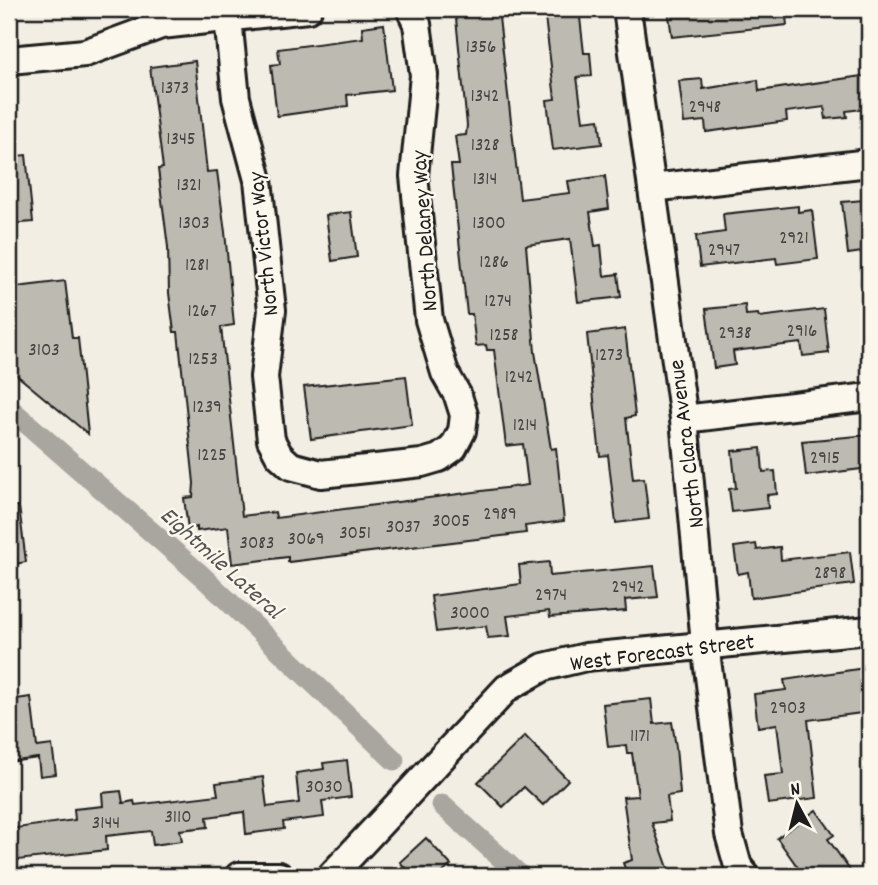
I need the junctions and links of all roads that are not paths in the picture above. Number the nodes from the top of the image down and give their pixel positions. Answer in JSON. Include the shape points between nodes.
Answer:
{"nodes":[{"id":1,"x":308,"y":9,"type":"edge"},
{"id":2,"x":410,"y":9,"type":"edge"},
{"id":3,"x":627,"y":9,"type":"edge"},
{"id":4,"x":228,"y":18,"type":"junction"},
{"id":5,"x":9,"y":60,"type":"edge"},
{"id":6,"x":869,"y":163,"type":"edge"},
{"id":7,"x":652,"y":188,"type":"junction"},
{"id":8,"x":869,"y":397,"type":"edge"},
{"id":9,"x":684,"y":419,"type":"junction"},
{"id":10,"x":291,"y":466,"type":"joint"},
{"id":11,"x":869,"y":630,"type":"edge"},
{"id":12,"x":705,"y":644,"type":"junction"},
{"id":13,"x":239,"y":876,"type":"edge"},
{"id":14,"x":279,"y":876,"type":"edge"},
{"id":15,"x":331,"y":876,"type":"edge"},
{"id":16,"x":746,"y":876,"type":"edge"}],
"edges":[{"from":1,"to":4,"type":"street"},
{"from":2,"to":10,"type":"street","name":"North Delaney Way","via":[[417,24],[424,75],[414,176],[429,320],[444,373],[464,415],[463,432],[453,448],[422,464],[321,474]]},
{"from":3,"to":7,"type":"street","name":"North Clara Avenue"},
{"from":4,"to":5,"type":"street","via":[[161,25],[85,52]]},
{"from":4,"to":10,"type":"street","name":"North Victor Way","via":[[240,117],[258,180],[272,310],[264,377],[271,440]]},
{"from":6,"to":7,"type":"street"},
{"from":7,"to":9,"type":"street","name":"North Clara Avenue"},
{"from":8,"to":9,"type":"street"},
{"from":9,"to":12,"type":"street","name":"North Clara Avenue"},
{"from":11,"to":12,"type":"street","name":"West Forecast Street"},
{"from":12,"to":15,"type":"street","name":"West Forecast Street","via":[[575,660],[544,667],[507,688]]},
{"from":12,"to":16,"type":"street","name":"North Clara Avenue","via":[[729,834],[738,866]]},
{"from":13,"to":14,"type":"street"}]}
